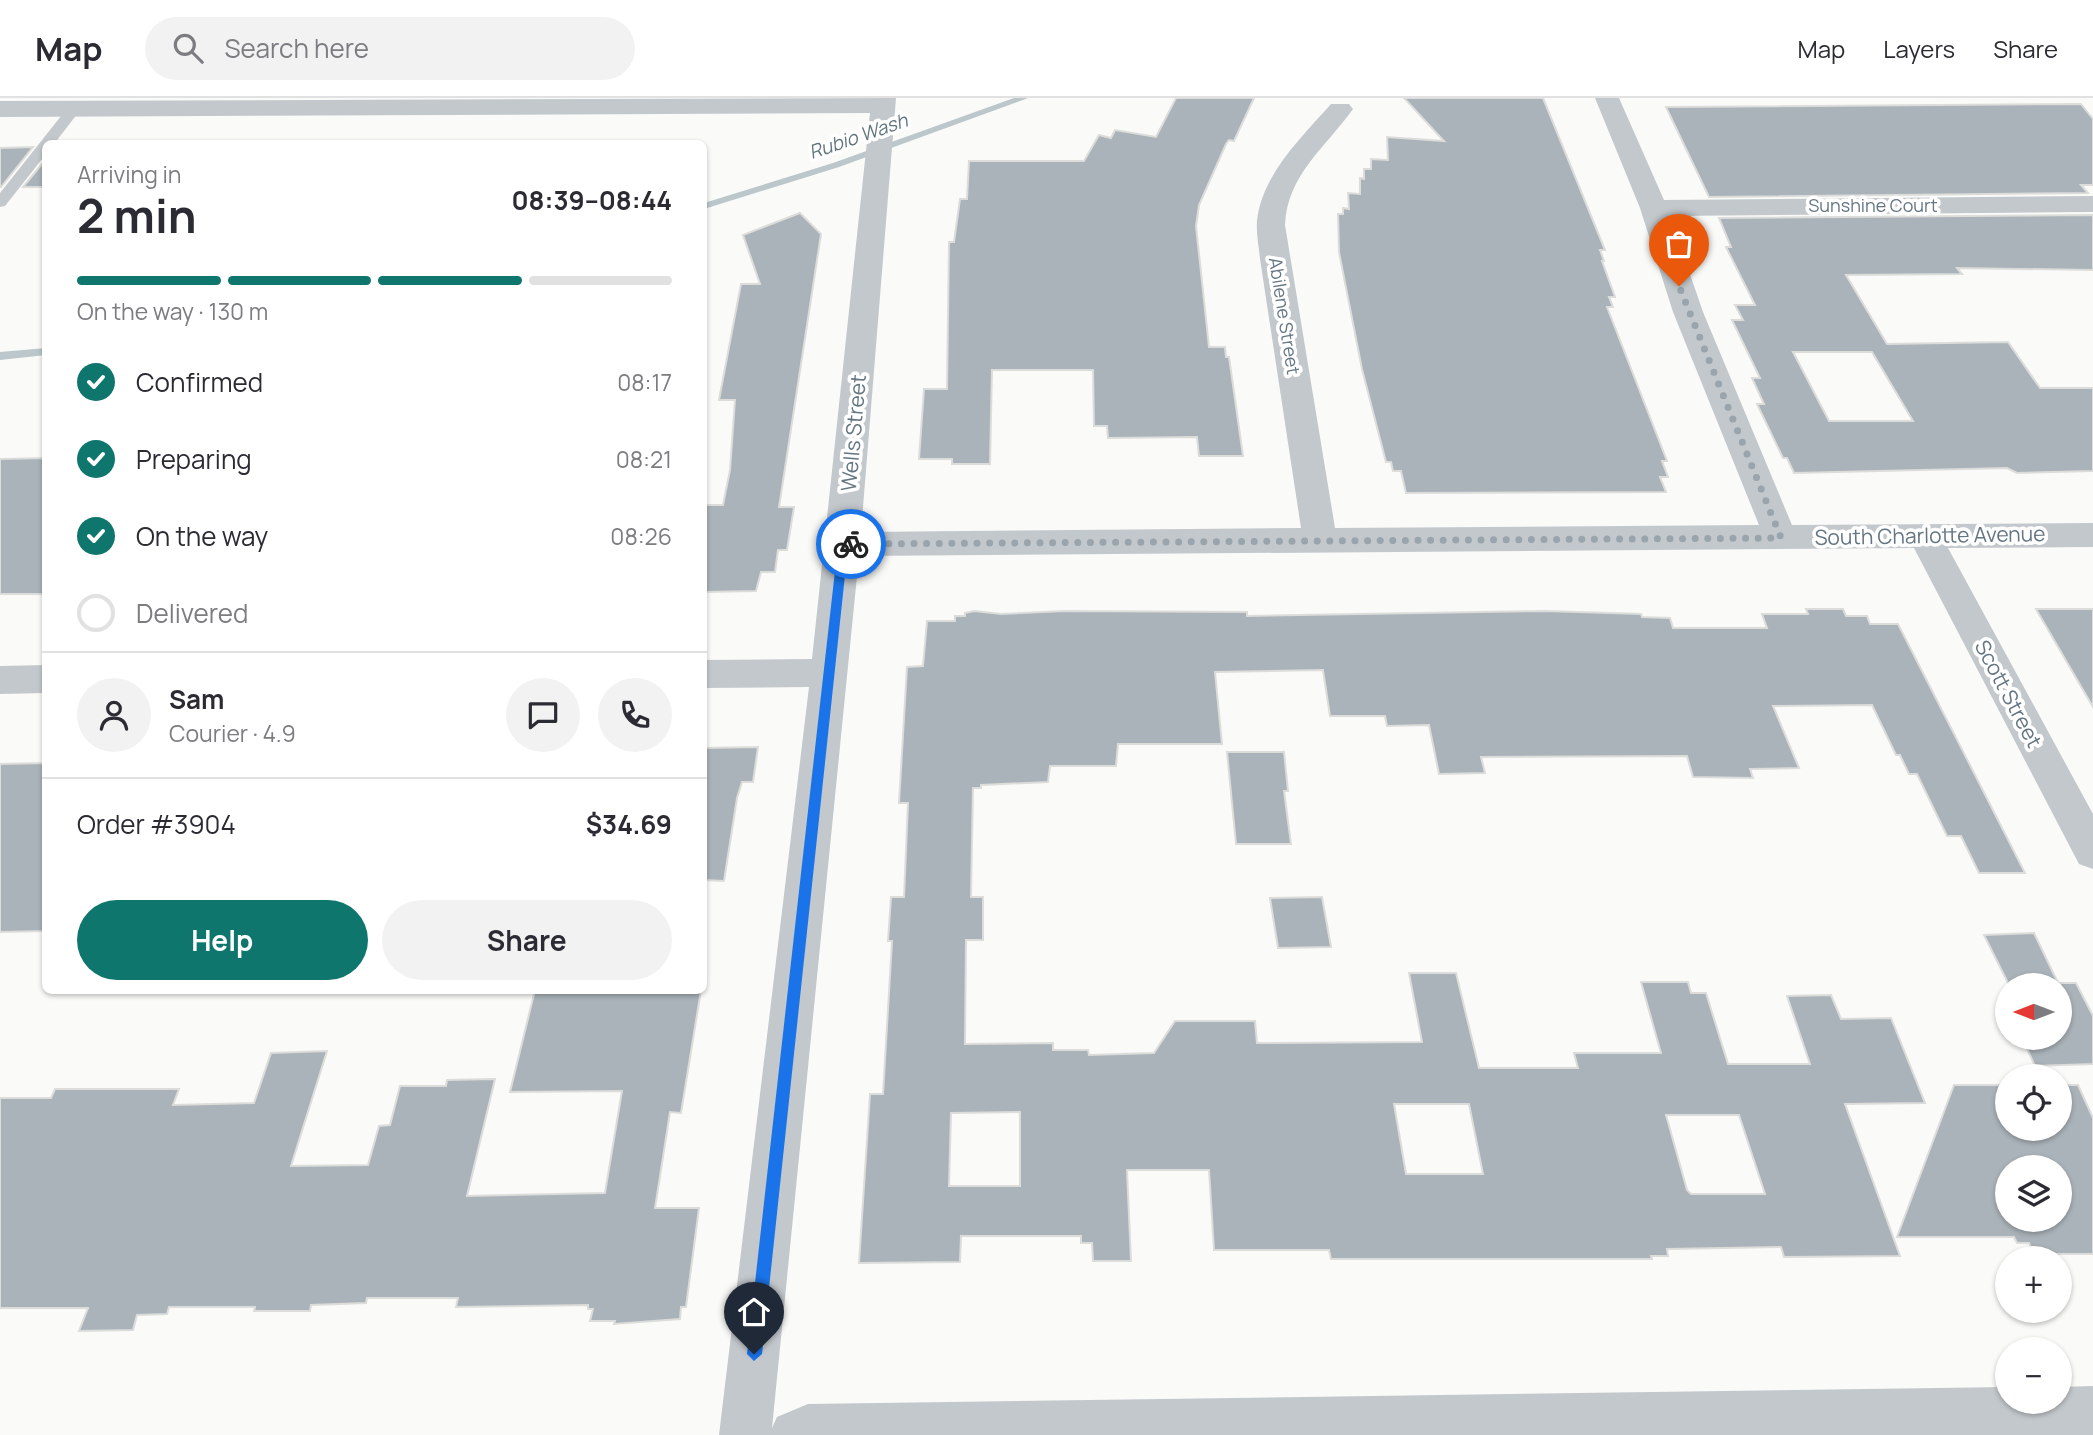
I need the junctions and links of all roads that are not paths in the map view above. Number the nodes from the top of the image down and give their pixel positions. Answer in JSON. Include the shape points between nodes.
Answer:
{"nodes":[{"id":1,"x":1607,"y":98,"type":"edge"},
{"id":2,"x":0,"y":109,"type":"edge"},
{"id":3,"x":74,"y":109,"type":"junction"},
{"id":4,"x":883,"y":109,"type":"edge"},
{"id":5,"x":1340,"y":109,"type":"dead end"},
{"id":6,"x":49,"y":140,"type":"edge"},
{"id":7,"x":42,"y":149,"type":"edge"},
{"id":8,"x":0,"y":203,"type":"edge"},
{"id":9,"x":2093,"y":204,"type":"edge"},
{"id":10,"x":1654,"y":208,"type":"junction"},
{"id":11,"x":2093,"y":535,"type":"edge"},
{"id":12,"x":1923,"y":536,"type":"junction"},
{"id":13,"x":1781,"y":538,"type":"junction"},
{"id":14,"x":1320,"y":542,"type":"junction"},
{"id":15,"x":843,"y":544,"type":"junction"},
{"id":16,"x":828,"y":673,"type":"junction"},
{"id":17,"x":707,"y":674,"type":"edge"},
{"id":18,"x":42,"y":679,"type":"edge"},
{"id":19,"x":0,"y":680,"type":"edge"},
{"id":20,"x":2093,"y":852,"type":"edge"},
{"id":21,"x":2093,"y":1412,"type":"edge"},
{"id":22,"x":746,"y":1435,"type":"edge"},
{"id":23,"x":795,"y":1435,"type":"edge"}],
"edges":[{"from":1,"to":10,"type":"street"},
{"from":2,"to":3,"type":"street"},
{"from":3,"to":4,"type":"street"},
{"from":3,"to":6,"type":"lane"},
{"from":4,"to":15,"type":"street","name":"Wells Street"},
{"from":5,"to":14,"type":"street","name":"Abilene Street","via":[[1280,187],[1271,220]]},
{"from":7,"to":8,"type":"lane"},
{"from":9,"to":10,"type":"street","name":"Sunshine Court"},
{"from":10,"to":13,"type":"street","via":[[1688,312]]},
{"from":11,"to":12,"type":"street","name":"South Charlotte Avenue"},
{"from":12,"to":13,"type":"street","name":"South Charlotte Avenue"},
{"from":12,"to":20,"type":"street","name":"Scott Street"},
{"from":13,"to":14,"type":"street","name":"South Charlotte Avenue"},
{"from":14,"to":15,"type":"street","name":"South Charlotte Avenue"},
{"from":15,"to":16,"type":"street","name":"Wells Street"},
{"from":16,"to":17,"type":"street"},
{"from":16,"to":22,"type":"street","name":"Wells Street"},
{"from":18,"to":19,"type":"street"},
{"from":21,"to":23,"type":"street","via":[[808,1430]]}]}
